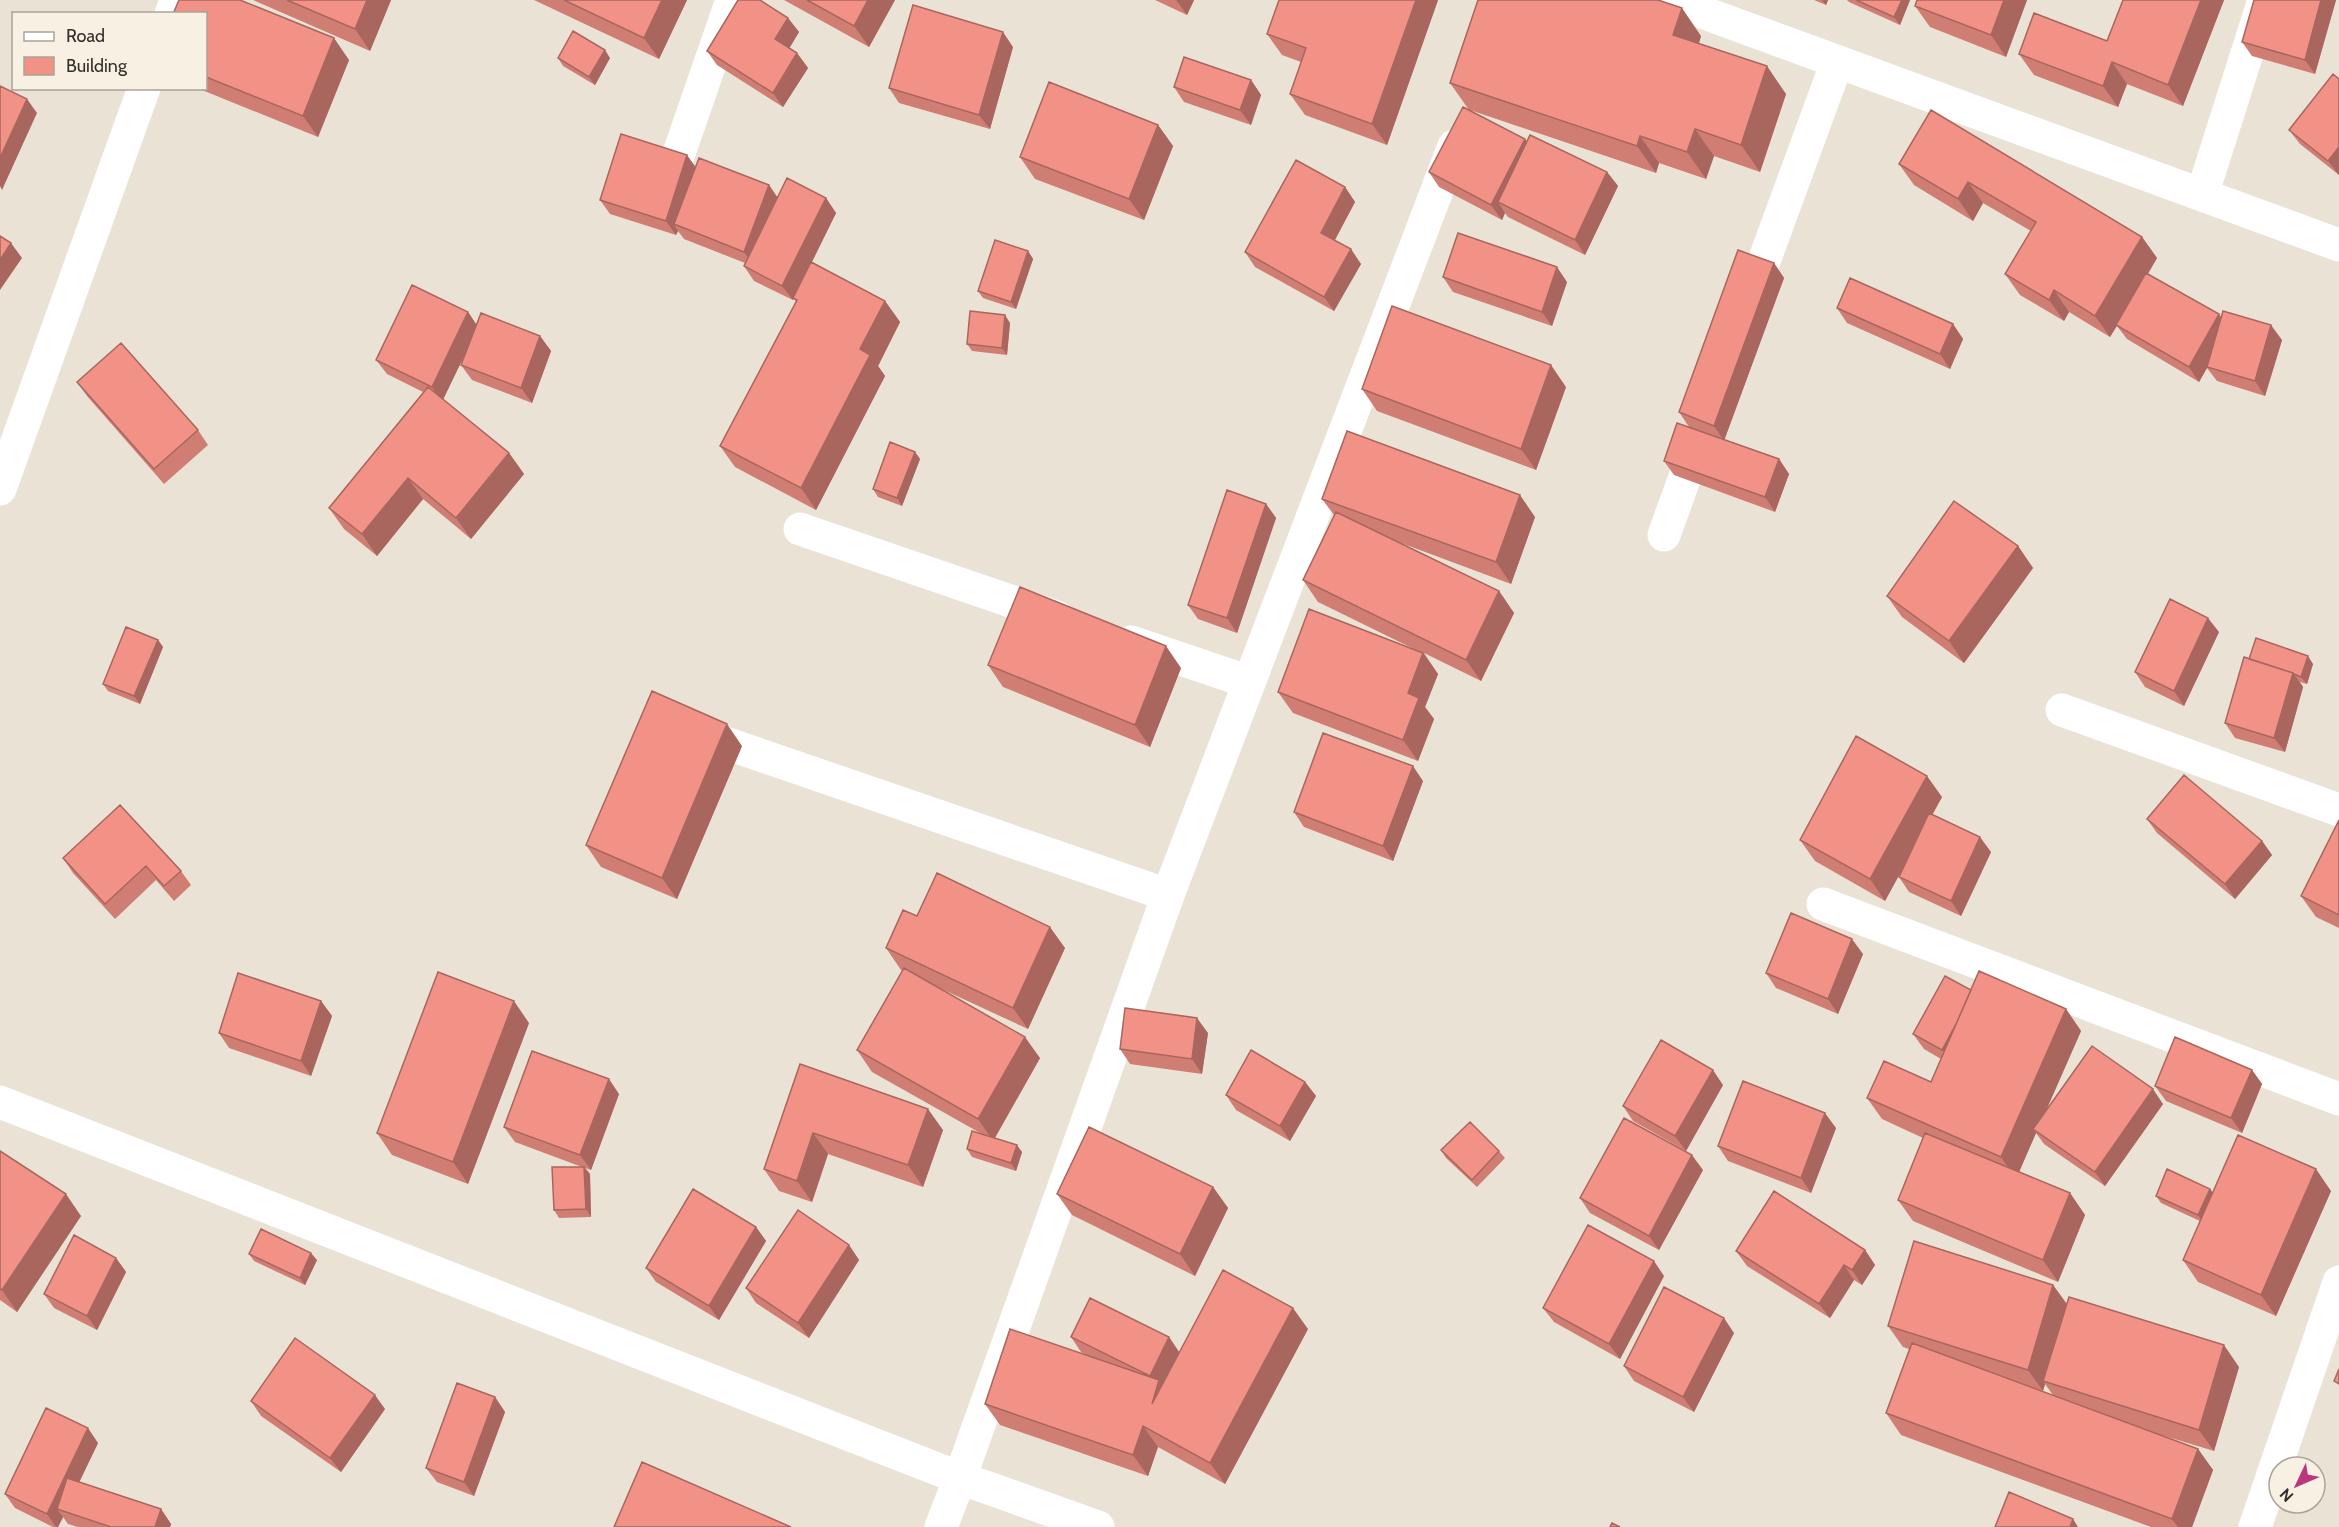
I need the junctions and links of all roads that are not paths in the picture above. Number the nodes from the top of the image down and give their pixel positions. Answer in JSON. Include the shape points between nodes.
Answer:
{"nodes":[{"id":1,"x":732,"y":0,"type":"edge"},
{"id":2,"x":1669,"y":0,"type":"edge"},
{"id":3,"x":2264,"y":0,"type":"edge"},
{"id":4,"x":1837,"y":62,"type":"junction"},
{"id":5,"x":143,"y":90,"type":"edge"},
{"id":6,"x":1463,"y":123,"type":"edge"},
{"id":7,"x":677,"y":159,"type":"edge"},
{"id":8,"x":2202,"y":195,"type":"junction"},
{"id":9,"x":2339,"y":245,"type":"edge"},
{"id":10,"x":1738,"y":332,"type":"edge"},
{"id":11,"x":1709,"y":411,"type":"edge"},
{"id":12,"x":12,"y":426,"type":"edge"},
{"id":13,"x":0,"y":489,"type":"edge"},
{"id":14,"x":800,"y":529,"type":"dead end"},
{"id":15,"x":1664,"y":535,"type":"dead end"},
{"id":16,"x":1249,"y":682,"type":"junction"},
{"id":17,"x":2062,"y":710,"type":"dead end"},
{"id":18,"x":683,"y":729,"type":"edge"},
{"id":19,"x":2339,"y":810,"type":"edge"},
{"id":20,"x":1168,"y":895,"type":"junction"},
{"id":21,"x":1823,"y":904,"type":"dead end"},
{"id":22,"x":2339,"y":1099,"type":"edge"},
{"id":23,"x":0,"y":1101,"type":"edge"},
{"id":24,"x":2339,"y":1282,"type":"edge"},
{"id":25,"x":960,"y":1478,"type":"junction"},
{"id":26,"x":940,"y":1527,"type":"edge"},
{"id":27,"x":1098,"y":1527,"type":"edge"},
{"id":28,"x":2255,"y":1527,"type":"edge"}],
"edges":[{"from":1,"to":7,"type":"street"},
{"from":2,"to":4,"type":"street"},
{"from":3,"to":8,"type":"street"},
{"from":4,"to":8,"type":"street"},
{"from":4,"to":10,"type":"street"},
{"from":5,"to":12,"type":"street"},
{"from":6,"to":16,"type":"street"},
{"from":8,"to":9,"type":"street"},
{"from":11,"to":15,"type":"street"},
{"from":12,"to":13,"type":"street"},
{"from":14,"to":16,"type":"street"},
{"from":16,"to":20,"type":"street"},
{"from":17,"to":19,"type":"street"},
{"from":18,"to":20,"type":"street"},
{"from":20,"to":25,"type":"street"},
{"from":21,"to":22,"type":"street"},
{"from":23,"to":25,"type":"street"},
{"from":24,"to":28,"type":"street"},
{"from":25,"to":26,"type":"street"},
{"from":25,"to":27,"type":"street"}]}
